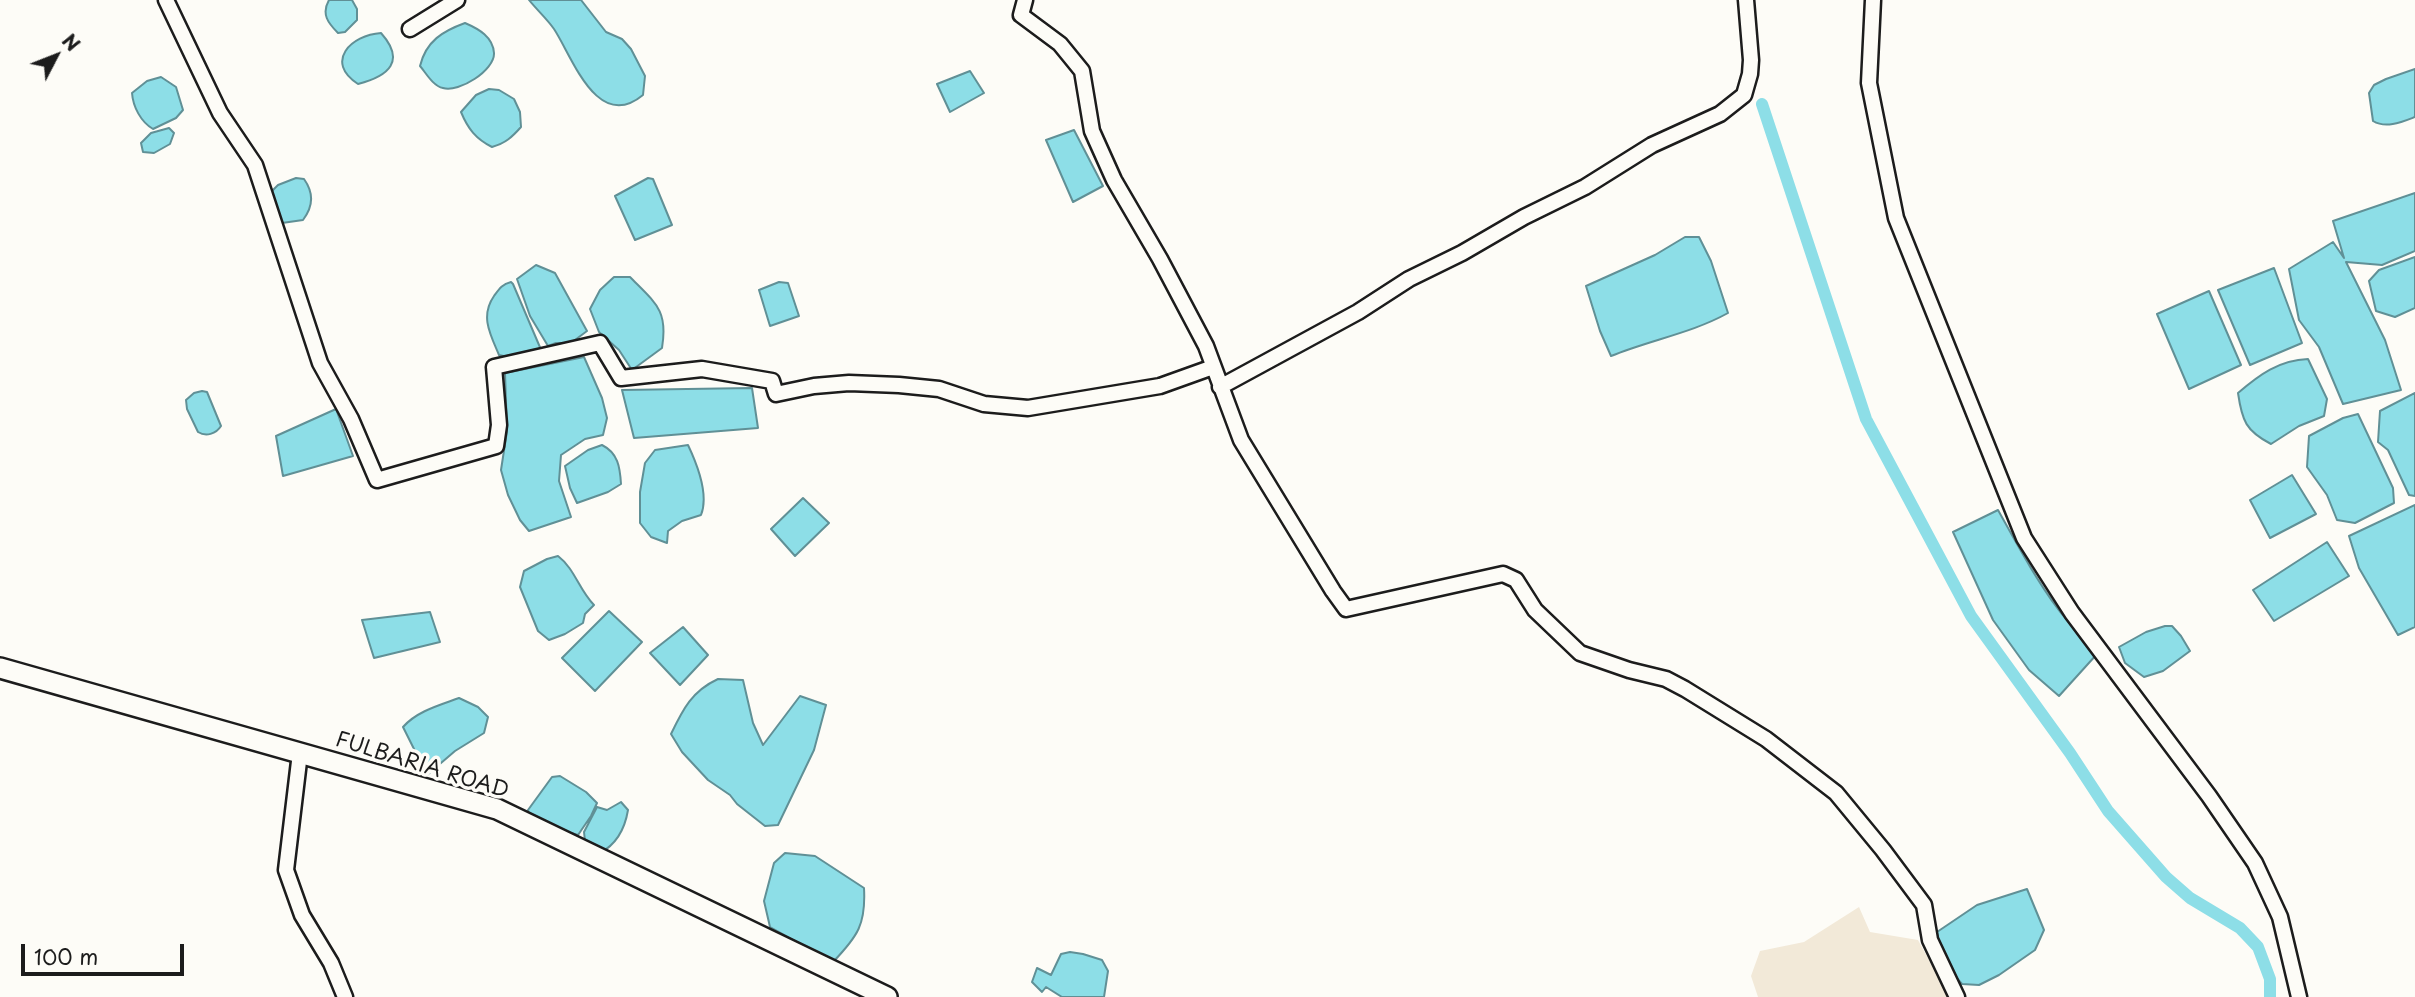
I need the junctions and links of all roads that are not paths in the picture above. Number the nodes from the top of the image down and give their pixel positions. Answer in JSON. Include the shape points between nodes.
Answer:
{"nodes":[{"id":1,"x":166,"y":0,"type":"edge"},
{"id":2,"x":457,"y":0,"type":"edge"},
{"id":3,"x":1025,"y":0,"type":"edge"},
{"id":4,"x":1746,"y":0,"type":"edge"},
{"id":5,"x":1873,"y":0,"type":"edge"},
{"id":6,"x":410,"y":29,"type":"dead end"},
{"id":7,"x":1213,"y":367,"type":"junction"},
{"id":8,"x":1220,"y":387,"type":"junction"},
{"id":9,"x":0,"y":668,"type":"edge"},
{"id":10,"x":300,"y":753,"type":"junction"},
{"id":11,"x":345,"y":997,"type":"edge"},
{"id":12,"x":887,"y":997,"type":"edge"},
{"id":13,"x":1957,"y":997,"type":"edge"},
{"id":14,"x":2300,"y":997,"type":"edge"}],
"edges":[{"from":1,"to":7,"type":"street","via":[[220,113],[255,165],[320,363],[351,418],[377,480],[496,446],[499,425],[494,367],[600,343],[621,378],[702,369],[772,381],[775,394],[849,383],[899,384],[939,389],[984,404],[1028,408],[1160,386]]},
{"from":2,"to":6,"type":"street"},
{"from":3,"to":7,"type":"street","via":[[1021,15],[1060,44],[1082,71],[1092,131],[1114,180],[1179,293]]},
{"from":4,"to":8,"type":"street","via":[[1751,74],[1744,95],[1720,114],[1652,145],[1585,187],[1409,279]]},
{"from":5,"to":14,"type":"street","via":[[1869,83],[1896,218],[2024,538],[2072,613],[2255,863],[2280,917]]},
{"from":7,"to":8,"type":"street"},
{"from":8,"to":13,"type":"street","via":[[1248,452],[1346,608],[1503,574],[1516,580],[1535,610],[1580,653],[1666,679],[1720,708],[1836,793],[1883,850],[1924,905],[1930,940]]},
{"from":9,"to":10,"type":"main road","name":"FULBARIA ROAD"},
{"from":10,"to":11,"type":"street","via":[[286,870],[302,915]]},
{"from":10,"to":12,"type":"main road","name":"FULBARIA ROAD","via":[[497,809]]}]}
